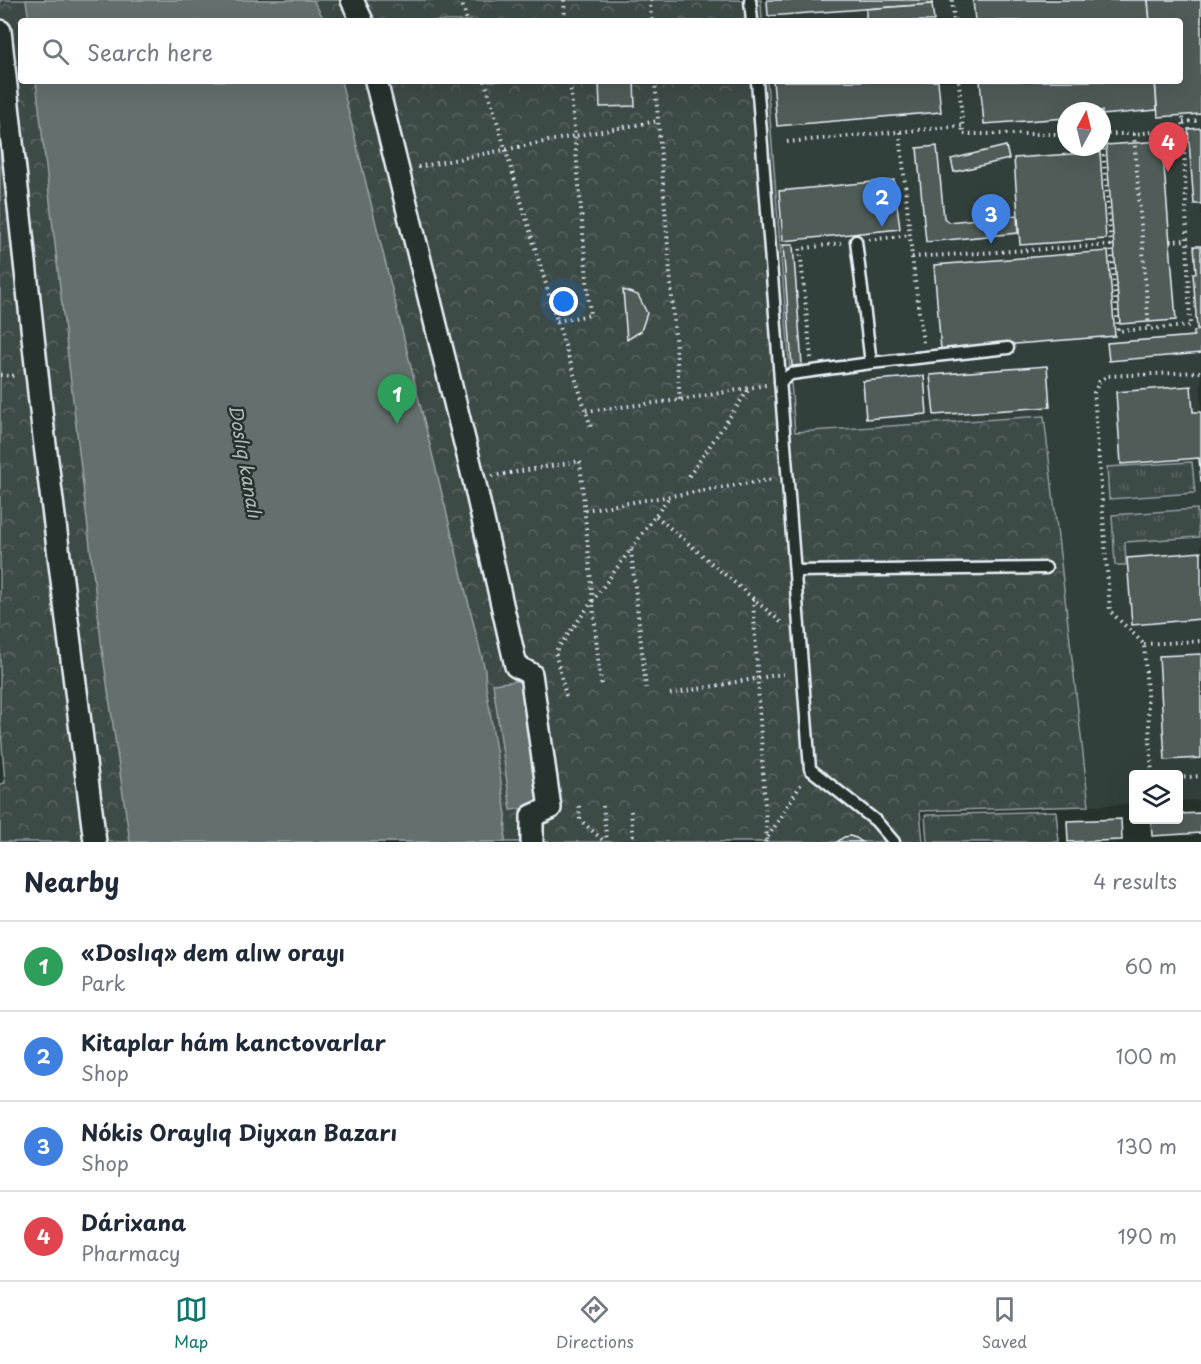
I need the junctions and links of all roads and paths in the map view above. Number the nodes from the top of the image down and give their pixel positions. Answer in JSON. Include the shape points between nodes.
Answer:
{"nodes":[{"id":1,"x":352,"y":0,"type":"edge"},
{"id":2,"x":461,"y":0,"type":"edge"},
{"id":3,"x":564,"y":0,"type":"edge"},
{"id":4,"x":650,"y":0,"type":"edge"},
{"id":5,"x":750,"y":0,"type":"edge"},
{"id":6,"x":952,"y":0,"type":"edge"},
{"id":7,"x":361,"y":18,"type":"edge"},
{"id":8,"x":466,"y":18,"type":"edge"},
{"id":9,"x":566,"y":18,"type":"edge"},
{"id":10,"x":651,"y":18,"type":"edge"},
{"id":11,"x":752,"y":18,"type":"edge"},
{"id":12,"x":953,"y":18,"type":"edge"},
{"id":13,"x":0,"y":31,"type":"edge"},
{"id":14,"x":377,"y":84,"type":"edge"},
{"id":15,"x":486,"y":84,"type":"edge"},
{"id":16,"x":570,"y":84,"type":"edge"},
{"id":17,"x":655,"y":84,"type":"edge"},
{"id":18,"x":757,"y":84,"type":"edge"},
{"id":19,"x":959,"y":84,"type":"edge"},
{"id":20,"x":1183,"y":115,"type":"dead end"},
{"id":21,"x":1201,"y":120,"type":"edge"},
{"id":22,"x":657,"y":121,"type":"junction"},
{"id":23,"x":1183,"y":122,"type":"junction"},
{"id":24,"x":962,"y":126,"type":"junction"},
{"id":25,"x":1182,"y":129,"type":"junction"},
{"id":26,"x":900,"y":132,"type":"junction"},
{"id":27,"x":1057,"y":134,"type":"edge"},
{"id":28,"x":1134,"y":134,"type":"junction"},
{"id":29,"x":1111,"y":135,"type":"edge"},
{"id":30,"x":574,"y":136,"type":"junction"},
{"id":31,"x":787,"y":142,"type":"dead end"},
{"id":32,"x":506,"y":150,"type":"junction"},
{"id":33,"x":1104,"y":156,"type":"edge"},
{"id":34,"x":397,"y":171,"type":"junction"},
{"id":35,"x":910,"y":235,"type":"junction"},
{"id":36,"x":1186,"y":240,"type":"junction"},
{"id":37,"x":856,"y":241,"type":"junction"},
{"id":38,"x":1170,"y":241,"type":"dead end"},
{"id":39,"x":1112,"y":245,"type":"junction"},
{"id":40,"x":912,"y":257,"type":"junction"},
{"id":41,"x":557,"y":321,"type":"junction"},
{"id":42,"x":1149,"y":329,"type":"junction"},
{"id":43,"x":1008,"y":348,"type":"dead end"},
{"id":44,"x":924,"y":356,"type":"junction"},
{"id":45,"x":871,"y":363,"type":"junction"},
{"id":46,"x":813,"y":371,"type":"junction"},
{"id":47,"x":1201,"y":372,"type":"edge"},
{"id":48,"x":780,"y":382,"type":"junction"},
{"id":49,"x":749,"y":389,"type":"junction"},
{"id":50,"x":680,"y":400,"type":"junction"},
{"id":51,"x":586,"y":411,"type":"junction"},
{"id":52,"x":592,"y":430,"type":"dead end"},
{"id":53,"x":689,"y":476,"type":"dead end"},
{"id":54,"x":788,"y":477,"type":"junction"},
{"id":55,"x":474,"y":480,"type":"junction"},
{"id":56,"x":670,"y":496,"type":"junction"},
{"id":57,"x":585,"y":510,"type":"junction"},
{"id":58,"x":656,"y":516,"type":"junction"},
{"id":59,"x":631,"y":549,"type":"junction"},
{"id":60,"x":1046,"y":568,"type":"dead end"},
{"id":61,"x":795,"y":571,"type":"junction"},
{"id":62,"x":753,"y":599,"type":"junction"},
{"id":63,"x":593,"y":601,"type":"junction"},
{"id":64,"x":800,"y":639,"type":"junction"},
{"id":65,"x":1201,"y":641,"type":"edge"},
{"id":66,"x":1144,"y":644,"type":"junction"},
{"id":67,"x":803,"y":670,"type":"junction"},
{"id":68,"x":758,"y":679,"type":"junction"},
{"id":69,"x":602,"y":686,"type":"dead end"},
{"id":70,"x":646,"y":688,"type":"dead end"},
{"id":71,"x":670,"y":694,"type":"dead end"},
{"id":72,"x":566,"y":696,"type":"dead end"},
{"id":73,"x":810,"y":769,"type":"junction"},
{"id":74,"x":1152,"y":770,"type":"edge"},
{"id":75,"x":1201,"y":776,"type":"edge"},
{"id":76,"x":1183,"y":778,"type":"edge"},
{"id":77,"x":579,"y":806,"type":"dead end"},
{"id":78,"x":603,"y":806,"type":"dead end"},
{"id":79,"x":631,"y":811,"type":"dead end"},
{"id":80,"x":766,"y":841,"type":"edge"},
{"id":81,"x":94,"y":842,"type":"edge"},
{"id":82,"x":532,"y":842,"type":"edge"},
{"id":83,"x":606,"y":842,"type":"edge"},
{"id":84,"x":633,"y":842,"type":"edge"},
{"id":85,"x":894,"y":842,"type":"edge"}],
"edges":[{"from":1,"to":7,"type":"street"},
{"from":2,"to":8,"type":"path"},
{"from":3,"to":9,"type":"path"},
{"from":4,"to":10,"type":"path"},
{"from":5,"to":11,"type":"lane"},
{"from":6,"to":12,"type":"path"},
{"from":13,"to":81,"type":"street","via":[[44,441]]},
{"from":14,"to":34,"type":"street"},
{"from":15,"to":32,"type":"path"},
{"from":16,"to":30,"type":"path"},
{"from":17,"to":22,"type":"path"},
{"from":18,"to":48,"type":"lane"},
{"from":19,"to":24,"type":"path"},
{"from":20,"to":23,"type":"path"},
{"from":21,"to":23,"type":"path"},
{"from":22,"to":30,"type":"path"},
{"from":22,"to":50,"type":"path"},
{"from":23,"to":25,"type":"path"},
{"from":24,"to":26,"type":"path"},
{"from":24,"to":27,"type":"path","via":[[963,134]]},
{"from":25,"to":28,"type":"path"},
{"from":25,"to":36,"type":"path"},
{"from":26,"to":31,"type":"path"},
{"from":26,"to":35,"type":"path"},
{"from":28,"to":29,"type":"path"},
{"from":28,"to":42,"type":"path"},
{"from":30,"to":32,"type":"path"},
{"from":30,"to":41,"type":"path","via":[[590,315]]},
{"from":32,"to":34,"type":"path"},
{"from":32,"to":41,"type":"path"},
{"from":33,"to":39,"type":"path"},
{"from":34,"to":55,"type":"street"},
{"from":35,"to":37,"type":"path"},
{"from":35,"to":40,"type":"path"},
{"from":36,"to":38,"type":"path"},
{"from":36,"to":42,"type":"path","via":[[1190,326]]},
{"from":37,"to":45,"type":"lane"},
{"from":37,"to":46,"type":"path","via":[[800,249]]},
{"from":39,"to":40,"type":"path"},
{"from":39,"to":42,"type":"path","via":[[1118,332]]},
{"from":40,"to":44,"type":"path"},
{"from":41,"to":51,"type":"path"},
{"from":43,"to":44,"type":"lane"},
{"from":44,"to":45,"type":"lane"},
{"from":45,"to":46,"type":"lane"},
{"from":46,"to":48,"type":"lane","via":[[790,374]]},
{"from":47,"to":66,"type":"path","via":[[1107,376],[1099,382],[1095,393],[1110,611]]},
{"from":48,"to":49,"type":"path"},
{"from":48,"to":54,"type":"lane"},
{"from":49,"to":50,"type":"path"},
{"from":49,"to":53,"type":"path"},
{"from":50,"to":51,"type":"path"},
{"from":51,"to":52,"type":"path"},
{"from":54,"to":56,"type":"path"},
{"from":54,"to":61,"type":"lane"},
{"from":55,"to":57,"type":"path","via":[[580,461]]},
{"from":55,"to":82,"type":"street","via":[[516,666],[531,674],[550,808],[532,816]]},
{"from":56,"to":57,"type":"path"},
{"from":56,"to":58,"type":"path"},
{"from":57,"to":63,"type":"path"},
{"from":58,"to":59,"type":"path"},
{"from":58,"to":62,"type":"path"},
{"from":59,"to":63,"type":"path"},
{"from":59,"to":70,"type":"path"},
{"from":60,"to":61,"type":"lane"},
{"from":61,"to":64,"type":"lane"},
{"from":62,"to":64,"type":"path"},
{"from":62,"to":68,"type":"path"},
{"from":63,"to":69,"type":"path"},
{"from":63,"to":72,"type":"path","via":[[555,652]]},
{"from":64,"to":67,"type":"lane"},
{"from":65,"to":66,"type":"path"},
{"from":66,"to":74,"type":"path"},
{"from":67,"to":68,"type":"path"},
{"from":67,"to":73,"type":"lane"},
{"from":68,"to":71,"type":"path"},
{"from":68,"to":80,"type":"path"},
{"from":73,"to":80,"type":"path"},
{"from":73,"to":85,"type":"lane","via":[[876,821]]},
{"from":75,"to":76,"type":"path"},
{"from":77,"to":83,"type":"path","via":[[580,820]]},
{"from":78,"to":83,"type":"path"},
{"from":79,"to":84,"type":"path"}]}
